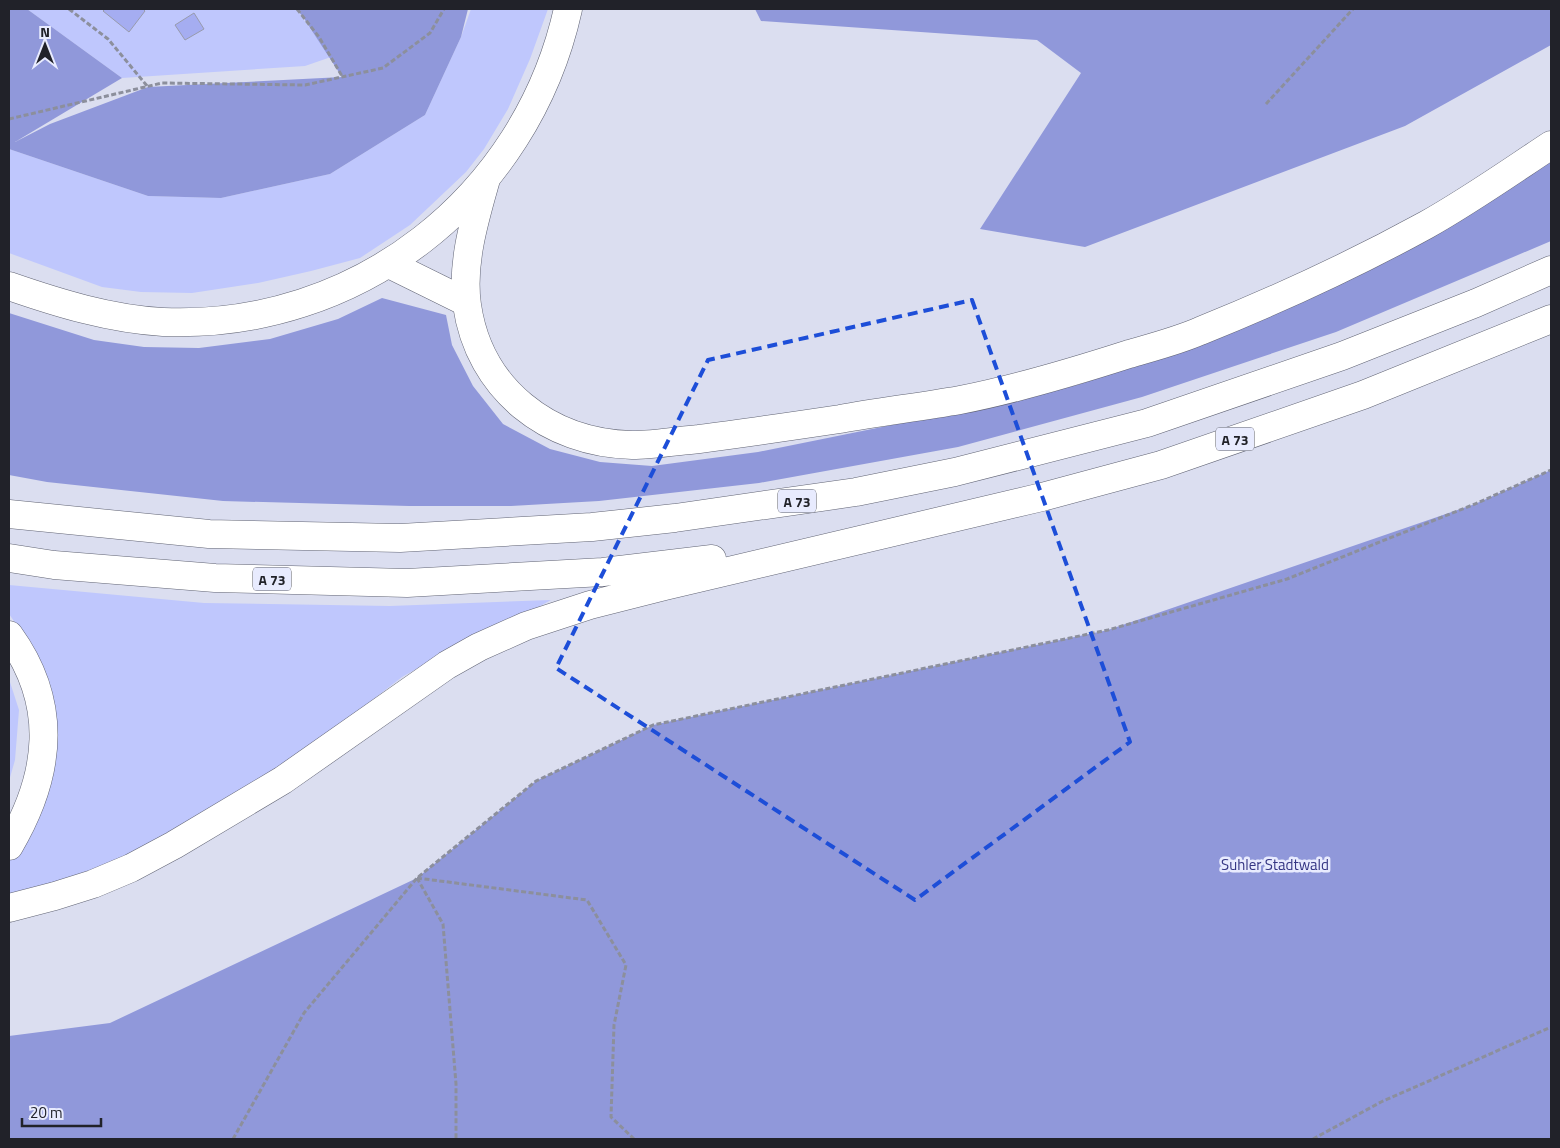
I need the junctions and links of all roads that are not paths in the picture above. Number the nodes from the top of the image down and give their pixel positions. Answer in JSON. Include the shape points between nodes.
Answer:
{"nodes":[{"id":1,"x":568,"y":9,"type":"edge"},
{"id":2,"x":1551,"y":145,"type":"edge"},
{"id":3,"x":486,"y":179,"type":"junction"},
{"id":4,"x":389,"y":264,"type":"junction"},
{"id":5,"x":1551,"y":270,"type":"edge"},
{"id":6,"x":9,"y":286,"type":"edge"},
{"id":7,"x":466,"y":302,"type":"junction"},
{"id":8,"x":1551,"y":319,"type":"edge"},
{"id":9,"x":9,"y":514,"type":"edge"},
{"id":10,"x":908,"y":528,"type":"junction"},
{"id":11,"x":9,"y":558,"type":"edge"},
{"id":12,"x":9,"y":635,"type":"edge"},
{"id":13,"x":9,"y":846,"type":"edge"},
{"id":14,"x":9,"y":908,"type":"edge"}],
"edges":[{"from":1,"to":3,"type":"main road","via":[[555,55],[533,107]]},
{"from":2,"to":7,"type":"main road","via":[[1428,224],[1314,282],[1196,333],[1072,373],[960,400],[756,432],[629,445],[605,442],[557,428],[534,416],[497,379],[474,337]]},
{"from":3,"to":4,"type":"main road","via":[[437,228]]},
{"from":3,"to":7,"type":"main road","via":[[469,249]]},
{"from":4,"to":6,"type":"main road","via":[[346,286],[295,306],[219,320],[163,322],[108,315]]},
{"from":4,"to":7,"type":"main road"},
{"from":5,"to":9,"type":"main road","number":"A 73","via":[[1342,356],[1147,423],[955,472],[846,493],[684,517],[400,538],[210,534]]},
{"from":8,"to":10,"type":"main road","number":"A 73","via":[[1363,395],[1161,464],[1042,497]]},
{"from":10,"to":11,"type":"main road","number":"A 73","via":[[781,551],[668,565],[407,583],[215,578],[54,565]]},
{"from":10,"to":14,"type":"main road","via":[[656,588],[526,626],[447,665],[283,780],[174,845],[93,884]]},
{"from":12,"to":13,"type":"main road","via":[[36,684],[44,730],[39,778],[21,825]]}]}
